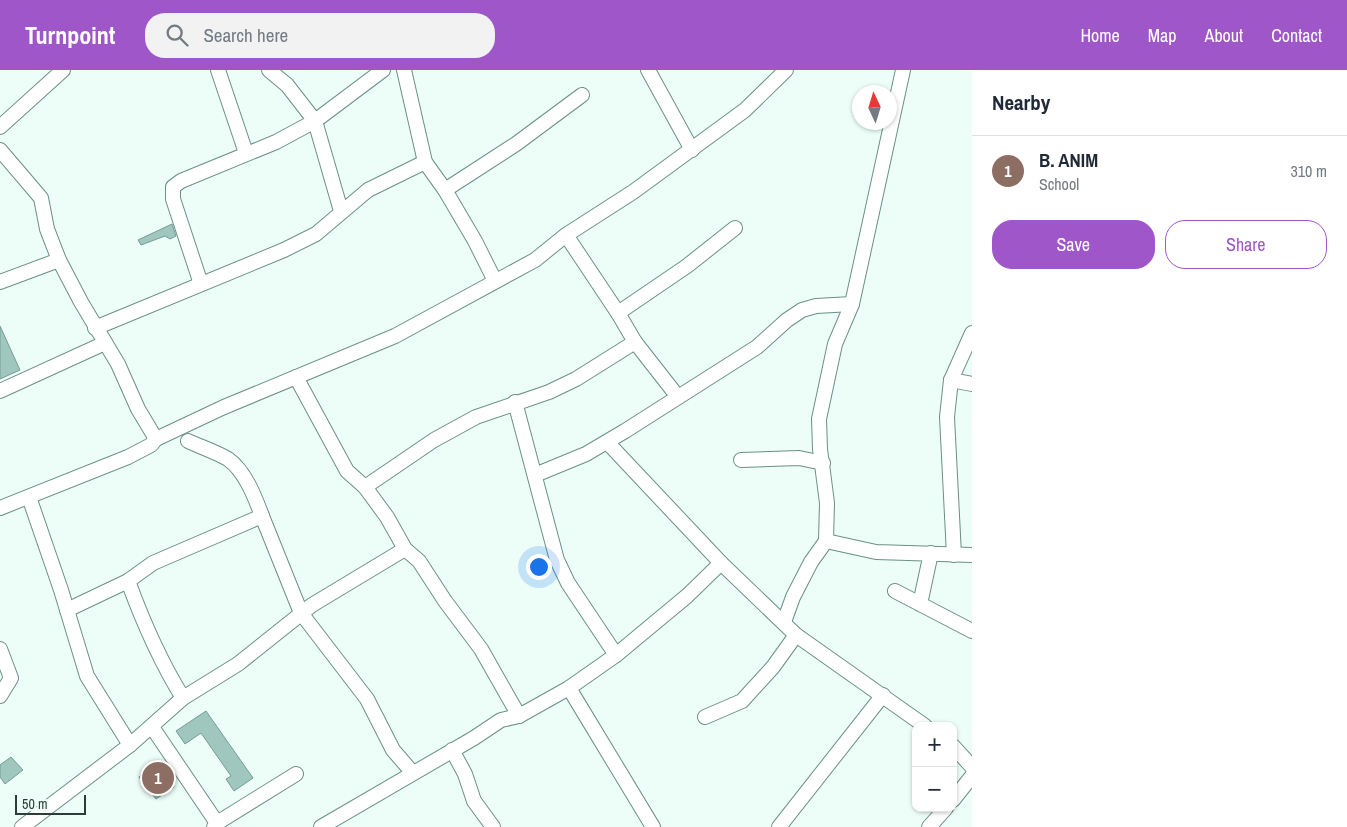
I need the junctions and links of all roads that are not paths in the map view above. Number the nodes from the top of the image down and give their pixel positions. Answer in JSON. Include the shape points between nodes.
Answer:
{"nodes":[{"id":1,"x":63,"y":70,"type":"edge"},
{"id":2,"x":218,"y":70,"type":"edge"},
{"id":3,"x":269,"y":70,"type":"edge"},
{"id":4,"x":383,"y":70,"type":"edge"},
{"id":5,"x":404,"y":70,"type":"edge"},
{"id":6,"x":648,"y":70,"type":"edge"},
{"id":7,"x":786,"y":70,"type":"edge"},
{"id":8,"x":903,"y":70,"type":"edge"},
{"id":9,"x":582,"y":95,"type":"dead end"},
{"id":10,"x":314,"y":121,"type":"junction"},
{"id":11,"x":0,"y":128,"type":"edge"},
{"id":12,"x":0,"y":150,"type":"edge"},
{"id":13,"x":692,"y":150,"type":"junction"},
{"id":14,"x":246,"y":153,"type":"junction"},
{"id":15,"x":424,"y":162,"type":"junction"},
{"id":16,"x":445,"y":190,"type":"junction"},
{"id":17,"x":341,"y":210,"type":"junction"},
{"id":18,"x":735,"y":228,"type":"dead end"},
{"id":19,"x":566,"y":235,"type":"junction"},
{"id":20,"x":59,"y":260,"type":"junction"},
{"id":21,"x":495,"y":281,"type":"junction"},
{"id":22,"x":0,"y":282,"type":"edge"},
{"id":23,"x":201,"y":284,"type":"junction"},
{"id":24,"x":852,"y":304,"type":"junction"},
{"id":25,"x":618,"y":313,"type":"junction"},
{"id":26,"x":96,"y":328,"type":"junction"},
{"id":27,"x":972,"y":333,"type":"edge"},
{"id":28,"x":634,"y":342,"type":"junction"},
{"id":29,"x":105,"y":343,"type":"junction"},
{"id":30,"x":296,"y":377,"type":"junction"},
{"id":31,"x":951,"y":380,"type":"junction"},
{"id":32,"x":972,"y":384,"type":"edge"},
{"id":33,"x":0,"y":391,"type":"edge"},
{"id":34,"x":678,"y":398,"type":"junction"},
{"id":35,"x":515,"y":402,"type":"junction"},
{"id":36,"x":156,"y":439,"type":"junction"},
{"id":37,"x":188,"y":441,"type":"dead end"},
{"id":38,"x":607,"y":442,"type":"junction"},
{"id":39,"x":741,"y":460,"type":"dead end"},
{"id":40,"x":822,"y":463,"type":"junction"},
{"id":41,"x":535,"y":475,"type":"junction"},
{"id":42,"x":365,"y":487,"type":"junction"},
{"id":43,"x":29,"y":497,"type":"junction"},
{"id":44,"x":0,"y":508,"type":"edge"},
{"id":45,"x":262,"y":516,"type":"junction"},
{"id":46,"x":826,"y":541,"type":"junction"},
{"id":47,"x":405,"y":549,"type":"junction"},
{"id":48,"x":931,"y":553,"type":"junction"},
{"id":49,"x":954,"y":555,"type":"junction"},
{"id":50,"x":972,"y":555,"type":"edge"},
{"id":51,"x":721,"y":563,"type":"junction"},
{"id":52,"x":128,"y":581,"type":"junction"},
{"id":53,"x":895,"y":591,"type":"dead end"},
{"id":54,"x":920,"y":604,"type":"junction"},
{"id":55,"x":67,"y":610,"type":"junction"},
{"id":56,"x":301,"y":613,"type":"junction"},
{"id":57,"x":784,"y":622,"type":"junction"},
{"id":58,"x":972,"y":631,"type":"edge"},
{"id":59,"x":796,"y":635,"type":"junction"},
{"id":60,"x":0,"y":649,"type":"edge"},
{"id":61,"x":616,"y":655,"type":"junction"},
{"id":62,"x":569,"y":688,"type":"junction"},
{"id":63,"x":883,"y":695,"type":"junction"},
{"id":64,"x":0,"y":696,"type":"edge"},
{"id":65,"x":183,"y":698,"type":"junction"},
{"id":66,"x":519,"y":716,"type":"junction"},
{"id":67,"x":705,"y":717,"type":"dead end"},
{"id":68,"x":920,"y":722,"type":"edge"},
{"id":69,"x":152,"y":727,"type":"junction"},
{"id":70,"x":130,"y":745,"type":"junction"},
{"id":71,"x":452,"y":750,"type":"junction"},
{"id":72,"x":957,"y":750,"type":"edge"},
{"id":73,"x":972,"y":766,"type":"edge"},
{"id":74,"x":412,"y":772,"type":"junction"},
{"id":75,"x":296,"y":774,"type":"dead end"},
{"id":76,"x":972,"y":776,"type":"edge"},
{"id":77,"x":957,"y":795,"type":"edge"},
{"id":78,"x":942,"y":812,"type":"edge"},
{"id":79,"x":216,"y":825,"type":"edge"},
{"id":80,"x":22,"y":827,"type":"edge"},
{"id":81,"x":320,"y":827,"type":"edge"},
{"id":82,"x":493,"y":827,"type":"edge"},
{"id":83,"x":653,"y":827,"type":"edge"},
{"id":84,"x":779,"y":827,"type":"edge"},
{"id":85,"x":929,"y":827,"type":"edge"}],
"edges":[{"from":1,"to":11,"type":"street"},
{"from":2,"to":14,"type":"street"},
{"from":3,"to":10,"type":"street","via":[[287,85]]},
{"from":4,"to":10,"type":"street"},
{"from":5,"to":15,"type":"street"},
{"from":6,"to":13,"type":"street"},
{"from":7,"to":13,"type":"street","via":[[745,110]]},
{"from":8,"to":24,"type":"street"},
{"from":9,"to":16,"type":"street","via":[[516,144]]},
{"from":10,"to":14,"type":"street","via":[[276,142]]},
{"from":10,"to":17,"type":"street"},
{"from":12,"to":20,"type":"street","via":[[41,198],[47,229]]},
{"from":13,"to":19,"type":"street"},
{"from":14,"to":23,"type":"street","via":[[173,187]]},
{"from":15,"to":16,"type":"street"},
{"from":15,"to":17,"type":"street","via":[[368,190]]},
{"from":16,"to":21,"type":"street"},
{"from":17,"to":23,"type":"street","via":[[316,234]]},
{"from":18,"to":25,"type":"street","via":[[687,266]]},
{"from":19,"to":21,"type":"street","via":[[535,260]]},
{"from":19,"to":25,"type":"street"},
{"from":20,"to":22,"type":"street"},
{"from":20,"to":26,"type":"street"},
{"from":21,"to":30,"type":"street","via":[[395,336]]},
{"from":23,"to":26,"type":"street"},
{"from":24,"to":34,"type":"street","via":[[802,310],[757,347]]},
{"from":24,"to":40,"type":"street","via":[[835,344],[819,419]]},
{"from":25,"to":28,"type":"street"},
{"from":26,"to":29,"type":"street"},
{"from":27,"to":31,"type":"street"},
{"from":28,"to":34,"type":"street"},
{"from":28,"to":35,"type":"street","via":[[558,388]]},
{"from":29,"to":33,"type":"street"},
{"from":29,"to":36,"type":"street"},
{"from":30,"to":36,"type":"street"},
{"from":30,"to":42,"type":"street","via":[[347,472]]},
{"from":31,"to":32,"type":"street"},
{"from":31,"to":49,"type":"street","via":[[947,460]]},
{"from":34,"to":38,"type":"street"},
{"from":35,"to":41,"type":"street"},
{"from":35,"to":42,"type":"street","via":[[476,417],[434,440]]},
{"from":36,"to":43,"type":"street","via":[[151,445],[128,456]]},
{"from":37,"to":45,"type":"street","via":[[228,460],[240,472]]},
{"from":38,"to":41,"type":"street"},
{"from":38,"to":51,"type":"street"},
{"from":39,"to":40,"type":"street","via":[[799,458]]},
{"from":40,"to":46,"type":"street","via":[[828,516]]},
{"from":41,"to":61,"type":"street","via":[[546,523],[564,576]]},
{"from":42,"to":47,"type":"street"},
{"from":43,"to":44,"type":"street"},
{"from":43,"to":55,"type":"street"},
{"from":45,"to":52,"type":"street","via":[[153,563]]},
{"from":45,"to":56,"type":"street"},
{"from":46,"to":48,"type":"street","via":[[876,552]]},
{"from":46,"to":57,"type":"street","via":[[800,583]]},
{"from":47,"to":56,"type":"street","via":[[341,585]]},
{"from":47,"to":66,"type":"street","via":[[418,561],[481,649]]},
{"from":48,"to":49,"type":"street"},
{"from":48,"to":54,"type":"street"},
{"from":49,"to":50,"type":"street"},
{"from":51,"to":57,"type":"street"},
{"from":51,"to":61,"type":"street"},
{"from":52,"to":55,"type":"street"},
{"from":52,"to":65,"type":"street","via":[[146,629]]},
{"from":53,"to":54,"type":"street"},
{"from":54,"to":58,"type":"street"},
{"from":55,"to":70,"type":"street","via":[[87,676]]},
{"from":56,"to":65,"type":"street","via":[[238,664]]},
{"from":56,"to":74,"type":"street","via":[[367,699],[393,750]]},
{"from":57,"to":59,"type":"street"},
{"from":59,"to":63,"type":"street"},
{"from":59,"to":67,"type":"street","via":[[742,701]]},
{"from":60,"to":64,"type":"street","via":[[12,678]]},
{"from":61,"to":62,"type":"street"},
{"from":62,"to":66,"type":"street"},
{"from":62,"to":83,"type":"street"},
{"from":63,"to":68,"type":"street"},
{"from":63,"to":84,"type":"street"},
{"from":65,"to":69,"type":"street"},
{"from":66,"to":71,"type":"street","via":[[501,720]]},
{"from":69,"to":70,"type":"street"},
{"from":69,"to":79,"type":"street"},
{"from":70,"to":80,"type":"street"},
{"from":71,"to":74,"type":"street"},
{"from":71,"to":82,"type":"street","via":[[474,801]]},
{"from":72,"to":73,"type":"street"},
{"from":74,"to":81,"type":"street"},
{"from":75,"to":79,"type":"street"},
{"from":76,"to":77,"type":"street"},
{"from":78,"to":85,"type":"street"}]}
